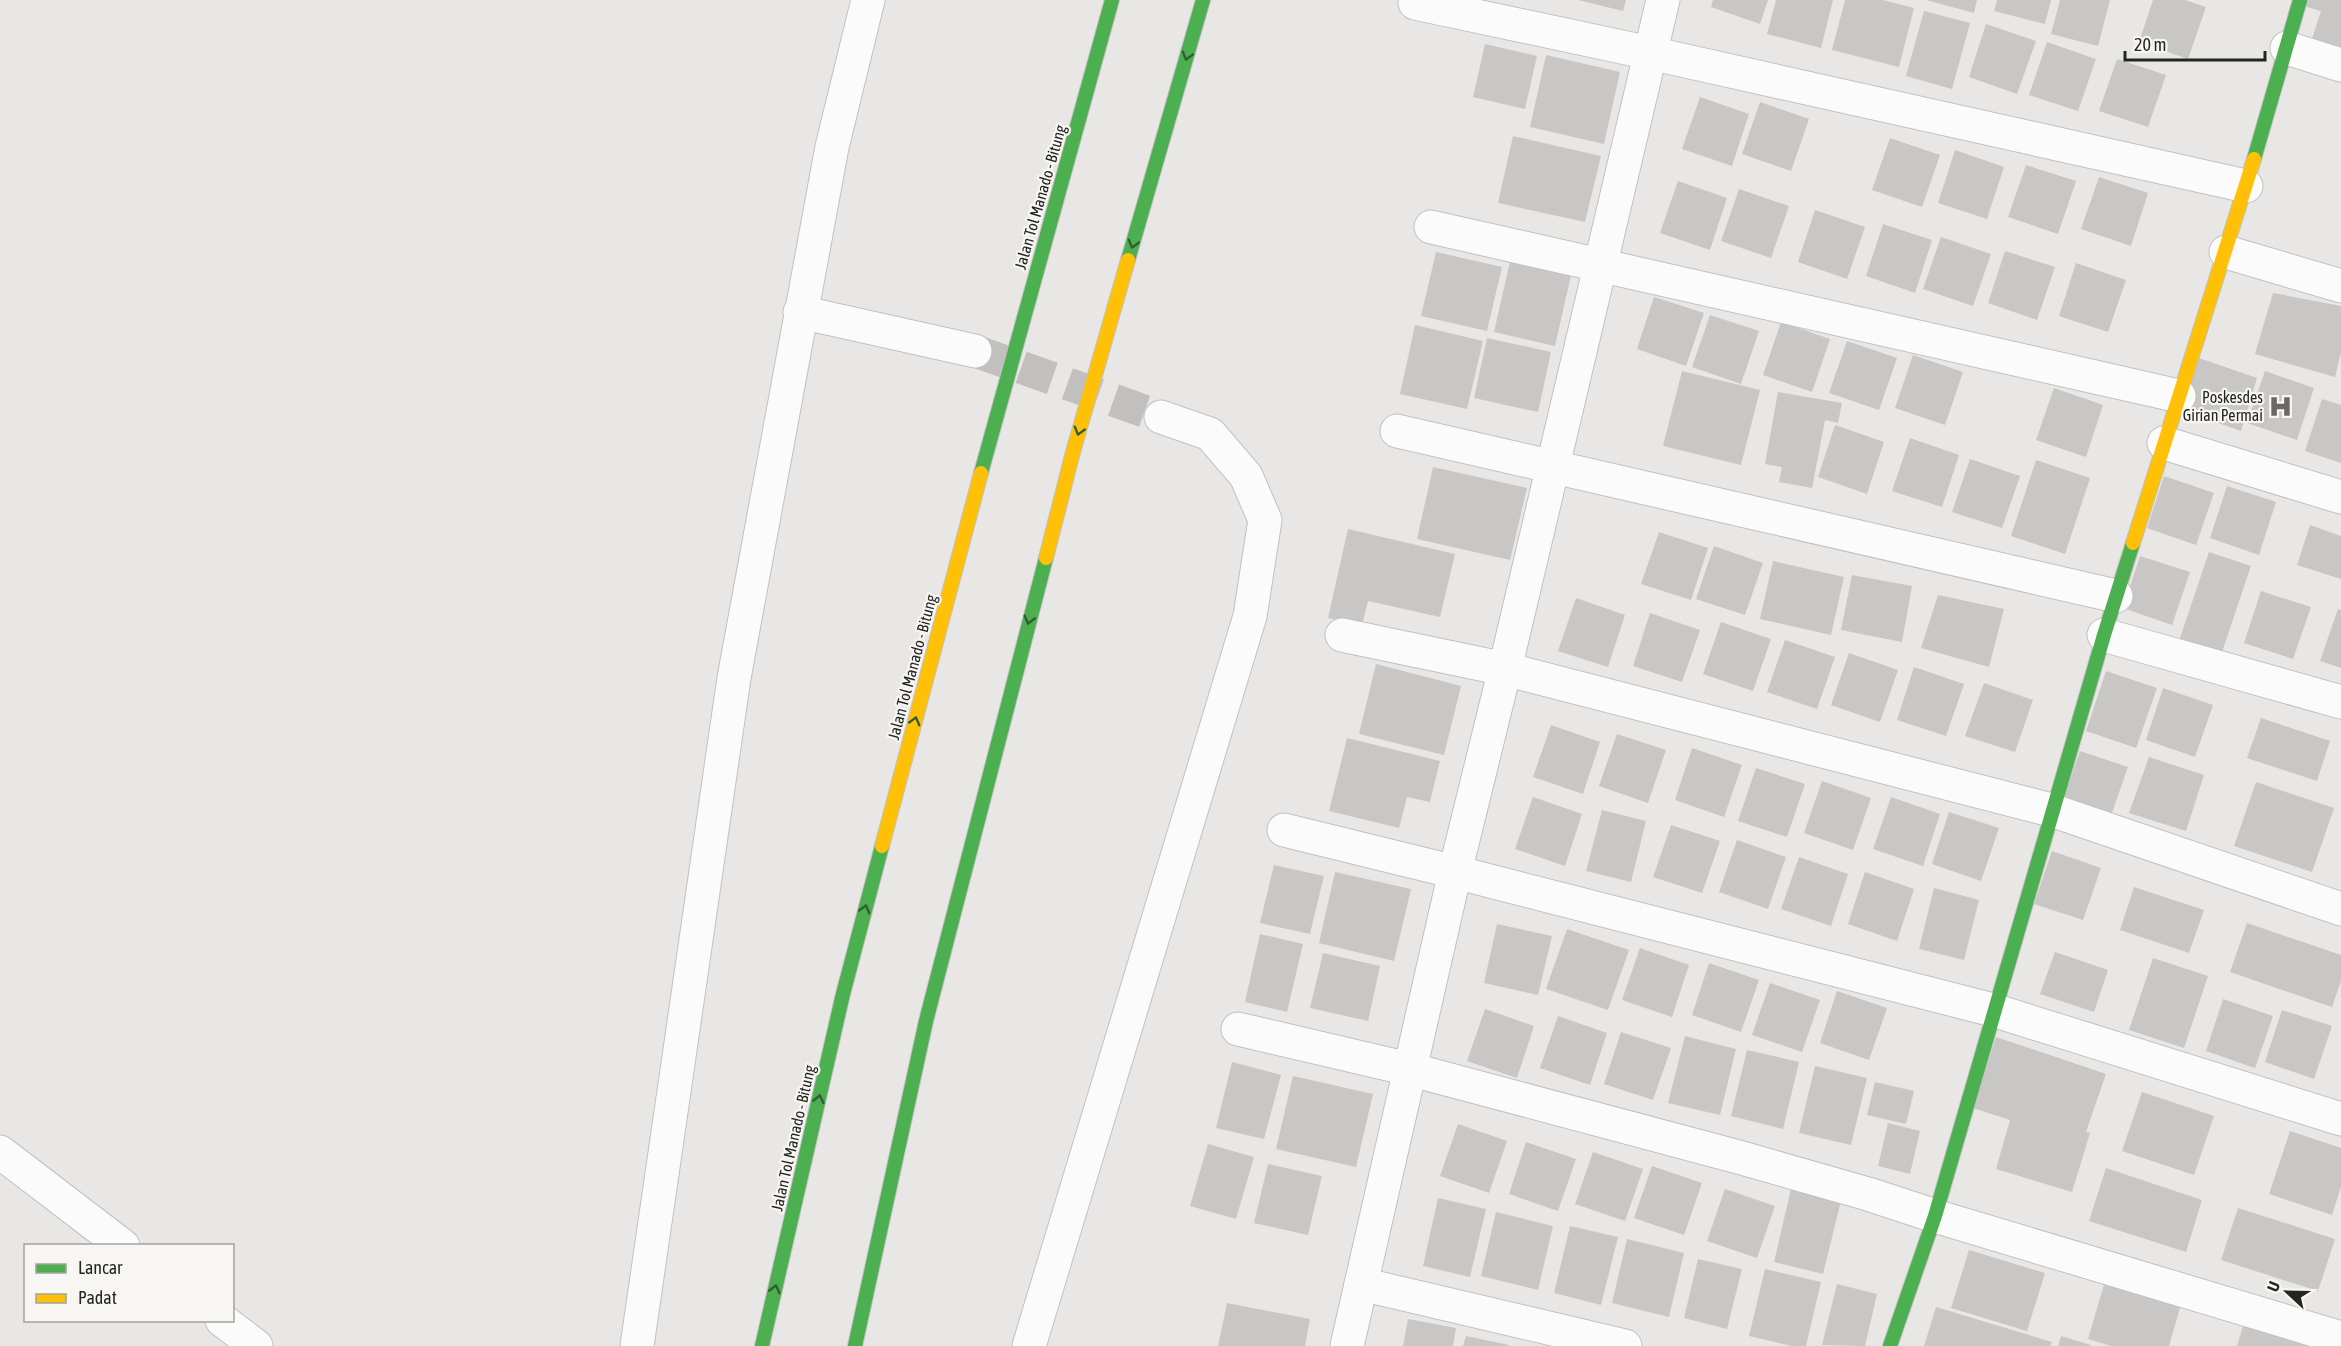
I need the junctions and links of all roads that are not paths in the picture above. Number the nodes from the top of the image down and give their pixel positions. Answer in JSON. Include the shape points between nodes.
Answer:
{"nodes":[{"id":1,"x":868,"y":0,"type":"edge"},
{"id":2,"x":1112,"y":0,"type":"edge"},
{"id":3,"x":1203,"y":0,"type":"edge"},
{"id":4,"x":1663,"y":0,"type":"edge"},
{"id":5,"x":2300,"y":0,"type":"edge"},
{"id":6,"x":1415,"y":3,"type":"dead end"},
{"id":7,"x":2287,"y":48,"type":"junction"},
{"id":8,"x":1650,"y":53,"type":"junction"},
{"id":9,"x":2341,"y":65,"type":"edge"},
{"id":10,"x":2246,"y":186,"type":"junction"},
{"id":11,"x":1431,"y":227,"type":"dead end"},
{"id":12,"x":2226,"y":252,"type":"junction"},
{"id":13,"x":1599,"y":264,"type":"junction"},
{"id":14,"x":2341,"y":286,"type":"edge"},
{"id":15,"x":800,"y":312,"type":"junction"},
{"id":16,"x":975,"y":351,"type":"tunnel mouth"},
{"id":17,"x":2179,"y":396,"type":"junction"},
{"id":18,"x":1161,"y":417,"type":"tunnel mouth"},
{"id":19,"x":1397,"y":431,"type":"dead end"},
{"id":20,"x":2164,"y":443,"type":"junction"},
{"id":21,"x":1551,"y":467,"type":"junction"},
{"id":22,"x":2341,"y":497,"type":"edge"},
{"id":23,"x":2116,"y":596,"type":"junction"},
{"id":24,"x":1342,"y":635,"type":"dead end"},
{"id":25,"x":2104,"y":635,"type":"junction"},
{"id":26,"x":1505,"y":669,"type":"junction"},
{"id":27,"x":2341,"y":702,"type":"edge"},
{"id":28,"x":2051,"y":810,"type":"junction"},
{"id":29,"x":1284,"y":830,"type":"dead end"},
{"id":30,"x":1455,"y":872,"type":"junction"},
{"id":31,"x":2341,"y":909,"type":"edge"},
{"id":32,"x":1993,"y":1010,"type":"junction"},
{"id":33,"x":1238,"y":1029,"type":"dead end"},
{"id":34,"x":1409,"y":1069,"type":"junction"},
{"id":35,"x":2341,"y":1119,"type":"edge"},
{"id":36,"x":0,"y":1152,"type":"edge"},
{"id":37,"x":1935,"y":1216,"type":"junction"},
{"id":38,"x":122,"y":1244,"type":"edge"},
{"id":39,"x":1361,"y":1284,"type":"junction"},
{"id":40,"x":225,"y":1322,"type":"edge"},
{"id":41,"x":2341,"y":1338,"type":"edge"},
{"id":42,"x":256,"y":1346,"type":"edge"},
{"id":43,"x":637,"y":1346,"type":"edge"},
{"id":44,"x":762,"y":1346,"type":"edge"},
{"id":45,"x":855,"y":1346,"type":"edge"},
{"id":46,"x":1029,"y":1346,"type":"edge"},
{"id":47,"x":1347,"y":1346,"type":"edge"},
{"id":48,"x":1625,"y":1346,"type":"edge"},
{"id":49,"x":1890,"y":1346,"type":"edge"}],
"edges":[{"from":1,"to":15,"type":"street","via":[[832,147]]},
{"from":44,"to":2,"type":"main road","name":"Jalan Tol Manado - Bitung","one_way":true,"via":[[843,994],[991,435]]},
{"from":3,"to":45,"type":"main road","one_way":true,"via":[[1055,521],[926,1021]]},
{"from":4,"to":8,"type":"street"},
{"from":5,"to":7,"type":"main road"},
{"from":6,"to":8,"type":"street"},
{"from":7,"to":9,"type":"street"},
{"from":7,"to":10,"type":"main road"},
{"from":8,"to":10,"type":"street"},
{"from":8,"to":13,"type":"street"},
{"from":10,"to":12,"type":"main road"},
{"from":11,"to":13,"type":"street"},
{"from":12,"to":14,"type":"street"},
{"from":12,"to":17,"type":"main road"},
{"from":13,"to":17,"type":"street"},
{"from":13,"to":21,"type":"street"},
{"from":15,"to":16,"type":"street"},
{"from":15,"to":43,"type":"street","via":[[734,678]]},
{"from":17,"to":20,"type":"main road"},
{"from":18,"to":46,"type":"street","via":[[1210,434],[1246,476],[1265,520],[1250,616]]},
{"from":19,"to":21,"type":"street"},
{"from":20,"to":22,"type":"street"},
{"from":20,"to":23,"type":"main road"},
{"from":21,"to":23,"type":"street"},
{"from":21,"to":26,"type":"street"},
{"from":23,"to":25,"type":"main road"},
{"from":24,"to":26,"type":"street"},
{"from":25,"to":27,"type":"street"},
{"from":25,"to":28,"type":"main road"},
{"from":26,"to":28,"type":"street"},
{"from":26,"to":30,"type":"street"},
{"from":28,"to":31,"type":"street"},
{"from":28,"to":32,"type":"main road"},
{"from":29,"to":30,"type":"street"},
{"from":30,"to":32,"type":"street"},
{"from":30,"to":34,"type":"street"},
{"from":32,"to":35,"type":"street"},
{"from":32,"to":37,"type":"main road"},
{"from":33,"to":34,"type":"street"},
{"from":34,"to":37,"type":"street","via":[[1742,1158]]},
{"from":34,"to":39,"type":"street"},
{"from":36,"to":38,"type":"street"},
{"from":37,"to":41,"type":"street"},
{"from":37,"to":49,"type":"main road"},
{"from":39,"to":47,"type":"street"},
{"from":39,"to":48,"type":"street"},
{"from":40,"to":42,"type":"street"}]}
